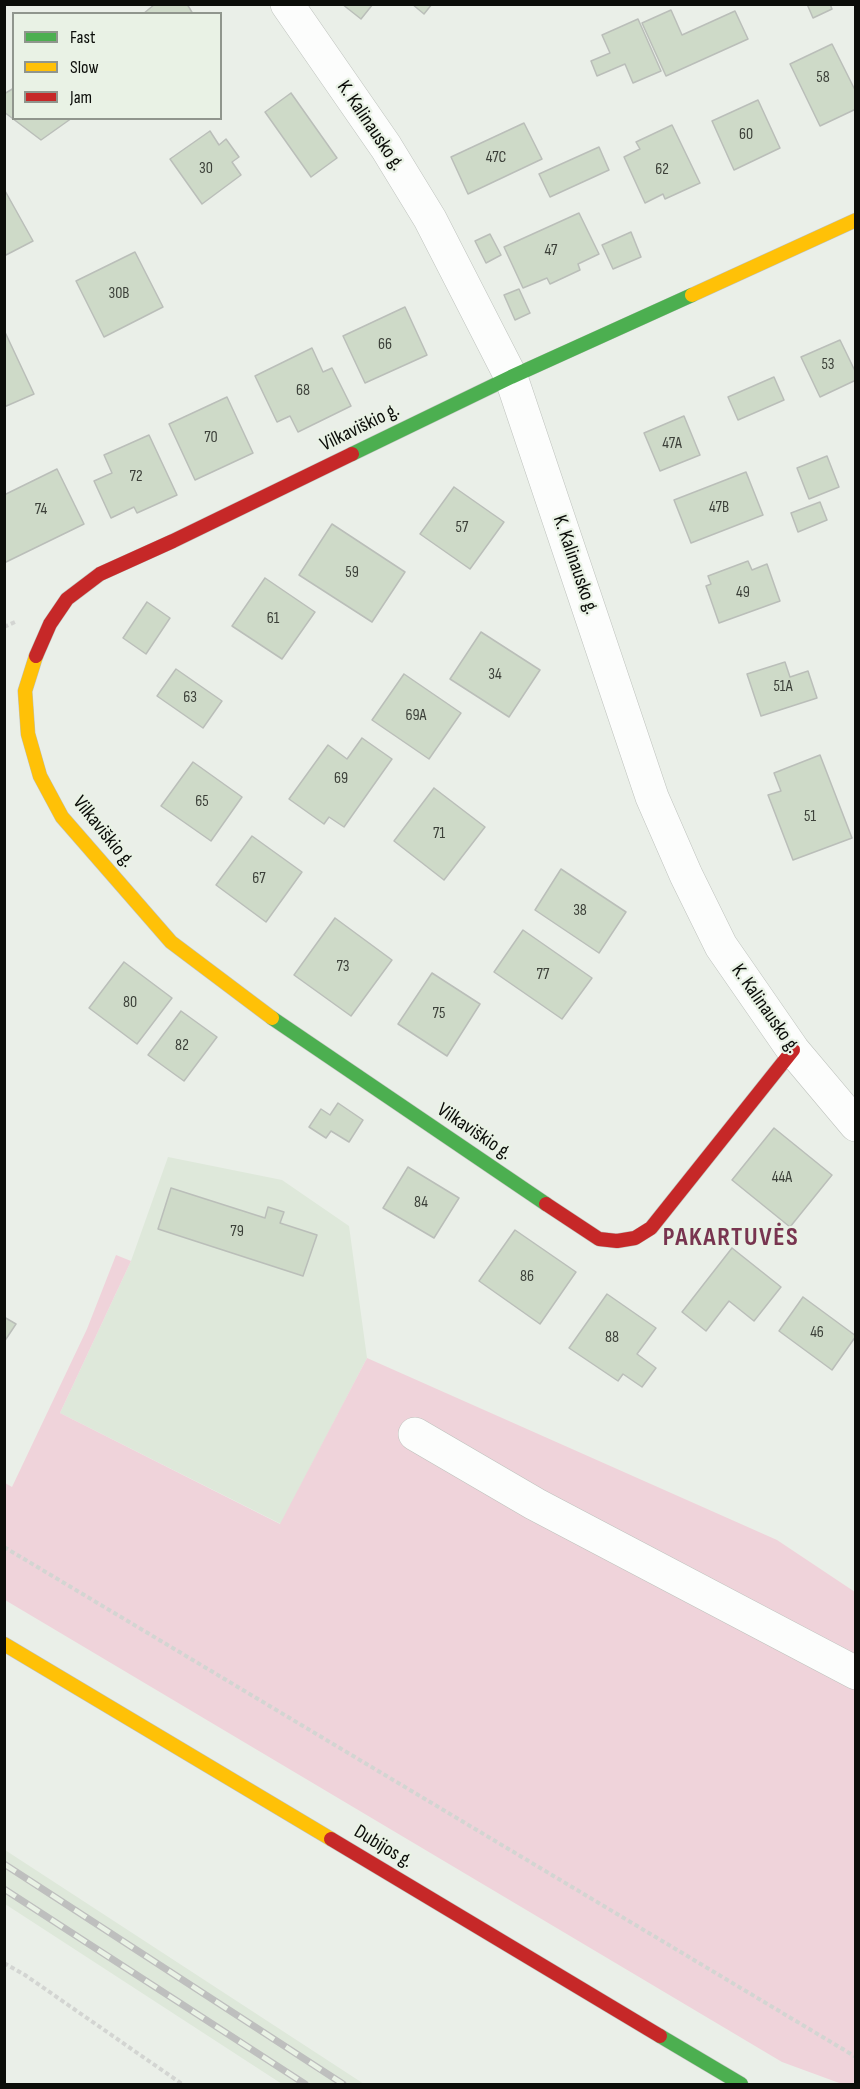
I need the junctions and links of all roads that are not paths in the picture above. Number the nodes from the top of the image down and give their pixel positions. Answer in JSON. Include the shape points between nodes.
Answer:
{"nodes":[{"id":1,"x":287,"y":4,"type":"edge"},
{"id":2,"x":855,"y":220,"type":"edge"},
{"id":3,"x":511,"y":377,"type":"junction"},
{"id":4,"x":792,"y":1050,"type":"junction"},
{"id":5,"x":855,"y":1125,"type":"edge"},
{"id":6,"x":415,"y":1434,"type":"dead end"},
{"id":7,"x":4,"y":1644,"type":"edge"},
{"id":8,"x":855,"y":1673,"type":"edge"},
{"id":9,"x":741,"y":2085,"type":"edge"}],
"edges":[{"from":1,"to":3,"type":"street","name":"K. Kalinausko g.","via":[[386,147],[430,219]]},
{"from":2,"to":3,"type":"street","name":"Vilkaviškio g."},
{"from":3,"to":4,"type":"street","name":"K. Kalinausko g.","via":[[652,797],[721,946]]},
{"from":3,"to":4,"type":"street","name":"Vilkaviškio g.","via":[[100,574],[67,599],[36,654],[25,691],[28,734],[40,776],[62,817],[171,942],[253,1005],[599,1239],[634,1238],[651,1228]]},
{"from":4,"to":5,"type":"street","name":"K. Kalinausko g."},
{"from":6,"to":8,"type":"street","via":[[534,1504]]},
{"from":7,"to":9,"type":"street","name":"Dubijos g."}]}
